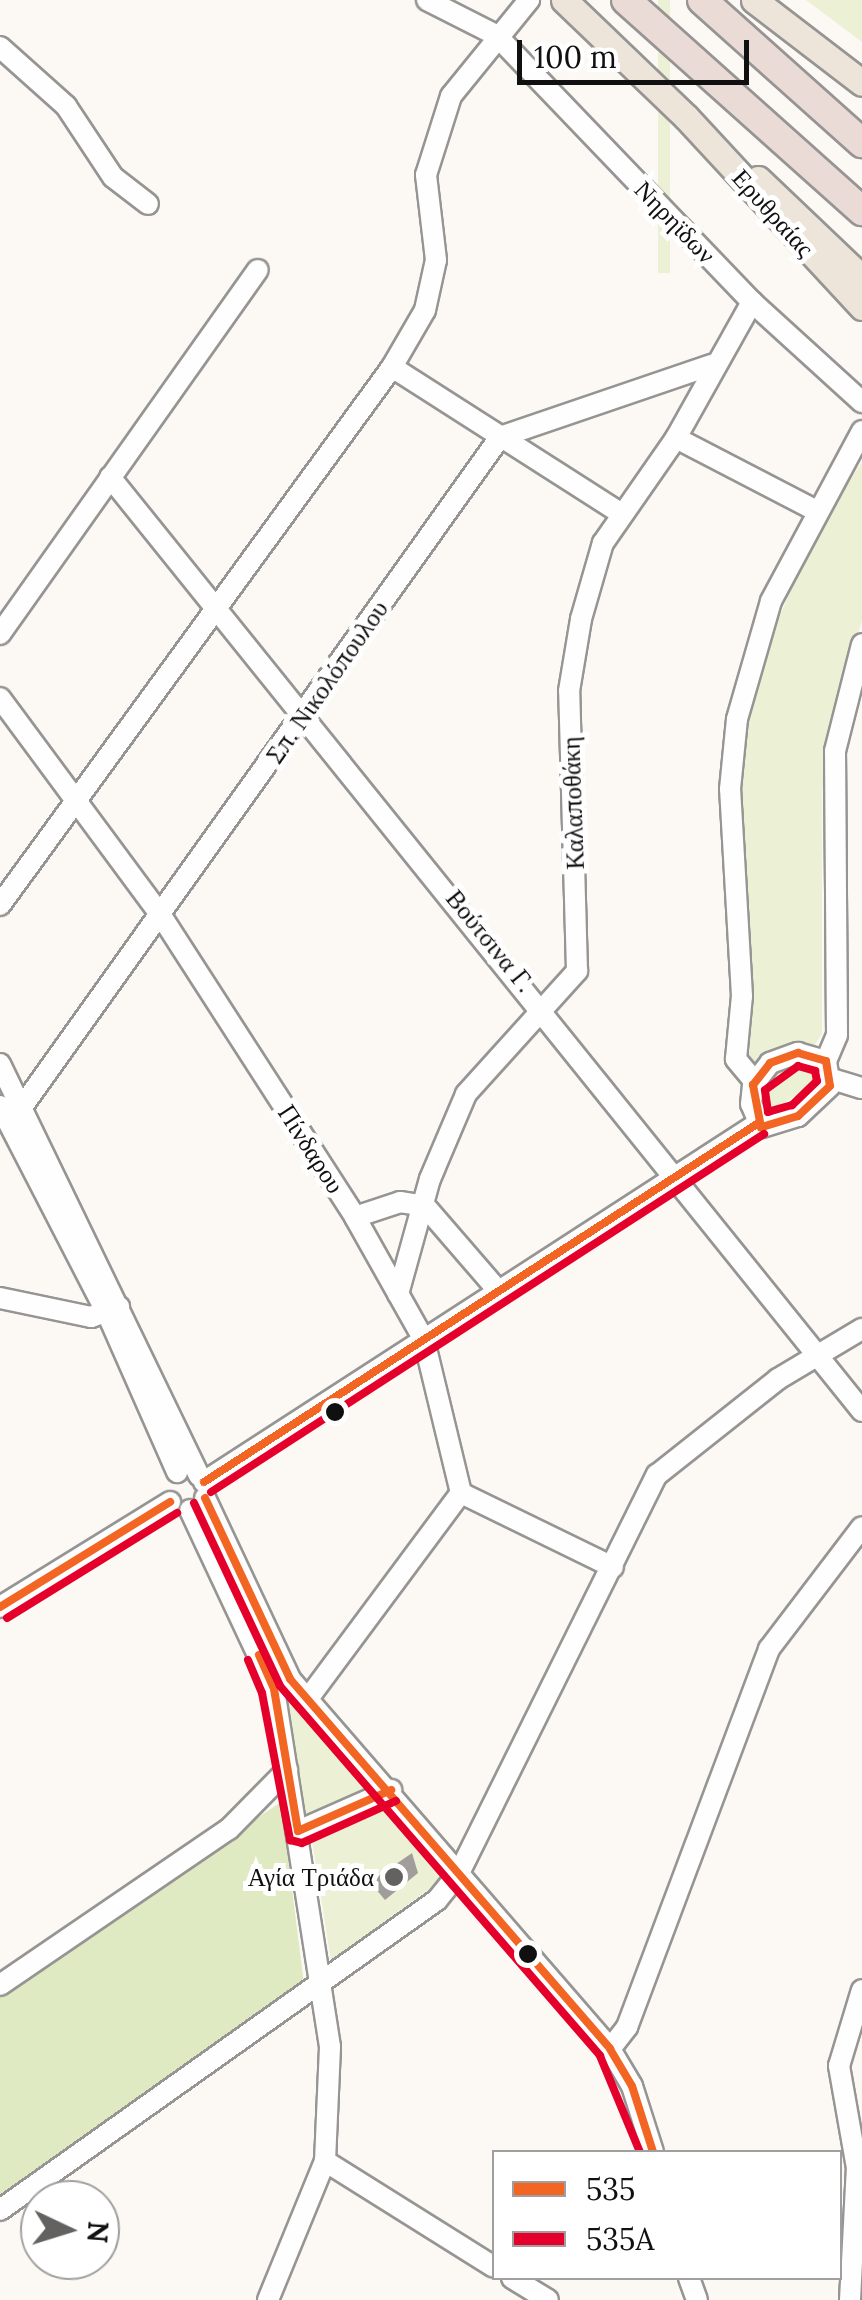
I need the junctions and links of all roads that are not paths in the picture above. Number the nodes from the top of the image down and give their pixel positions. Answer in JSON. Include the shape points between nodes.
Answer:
{"nodes":[{"id":1,"x":427,"y":0,"type":"edge"},
{"id":2,"x":529,"y":0,"type":"edge"},
{"id":3,"x":564,"y":0,"type":"edge"},
{"id":4,"x":626,"y":0,"type":"edge"},
{"id":5,"x":702,"y":0,"type":"edge"},
{"id":6,"x":754,"y":0,"type":"edge"},
{"id":7,"x":496,"y":35,"type":"junction"},
{"id":8,"x":0,"y":47,"type":"edge"},
{"id":9,"x":862,"y":84,"type":"edge"},
{"id":10,"x":686,"y":117,"type":"junction"},
{"id":11,"x":862,"y":143,"type":"edge"},
{"id":12,"x":148,"y":204,"type":"dead end"},
{"id":13,"x":862,"y":211,"type":"edge"},
{"id":14,"x":258,"y":270,"type":"dead end"},
{"id":15,"x":862,"y":278,"type":"edge"},
{"id":16,"x":752,"y":302,"type":"junction"},
{"id":17,"x":862,"y":307,"type":"edge"},
{"id":18,"x":712,"y":365,"type":"junction"},
{"id":19,"x":392,"y":367,"type":"junction"},
{"id":20,"x":862,"y":402,"type":"edge"},
{"id":21,"x":862,"y":432,"type":"edge"},
{"id":22,"x":500,"y":437,"type":"junction"},
{"id":23,"x":676,"y":438,"type":"junction"},
{"id":24,"x":110,"y":477,"type":"junction"},
{"id":25,"x":815,"y":510,"type":"junction"},
{"id":26,"x":620,"y":513,"type":"junction"},
{"id":27,"x":218,"y":612,"type":"junction"},
{"id":28,"x":0,"y":634,"type":"edge"},
{"id":29,"x":862,"y":644,"type":"edge"},
{"id":30,"x":0,"y":698,"type":"edge"},
{"id":31,"x":306,"y":712,"type":"junction"},
{"id":32,"x":78,"y":802,"type":"junction"},
{"id":33,"x":0,"y":905,"type":"edge"},
{"id":34,"x":160,"y":914,"type":"junction"},
{"id":35,"x":544,"y":1008,"type":"junction"},
{"id":36,"x":0,"y":1064,"type":"edge"},
{"id":37,"x":829,"y":1070,"type":"junction"},
{"id":38,"x":755,"y":1082,"type":"junction"},
{"id":39,"x":862,"y":1088,"type":"edge"},
{"id":40,"x":0,"y":1106,"type":"edge"},
{"id":41,"x":22,"y":1106,"type":"junction"},
{"id":42,"x":757,"y":1124,"type":"junction"},
{"id":43,"x":674,"y":1178,"type":"junction"},
{"id":44,"x":424,"y":1206,"type":"junction"},
{"id":45,"x":355,"y":1216,"type":"junction"},
{"id":46,"x":500,"y":1293,"type":"junction"},
{"id":47,"x":398,"y":1294,"type":"junction"},
{"id":48,"x":0,"y":1298,"type":"edge"},
{"id":49,"x":115,"y":1309,"type":"junction"},
{"id":50,"x":862,"y":1328,"type":"edge"},
{"id":51,"x":424,"y":1340,"type":"junction"},
{"id":52,"x":816,"y":1354,"type":"junction"},
{"id":53,"x":862,"y":1411,"type":"edge"},
{"id":54,"x":176,"y":1472,"type":"junction"},
{"id":55,"x":199,"y":1491,"type":"junction"},
{"id":56,"x":462,"y":1492,"type":"junction"},
{"id":57,"x":170,"y":1502,"type":"junction"},
{"id":58,"x":862,"y":1527,"type":"edge"},
{"id":59,"x":613,"y":1567,"type":"junction"},
{"id":60,"x":0,"y":1607,"type":"edge"},
{"id":61,"x":308,"y":1700,"type":"junction"},
{"id":62,"x":287,"y":1770,"type":"junction"},
{"id":63,"x":391,"y":1790,"type":"junction"},
{"id":64,"x":298,"y":1831,"type":"junction"},
{"id":65,"x":459,"y":1873,"type":"junction"},
{"id":66,"x":321,"y":1984,"type":"junction"},
{"id":67,"x":0,"y":1985,"type":"edge"},
{"id":68,"x":862,"y":1990,"type":"edge"},
{"id":69,"x":610,"y":2049,"type":"junction"},
{"id":70,"x":652,"y":2150,"type":"edge"},
{"id":71,"x":325,"y":2161,"type":"junction"},
{"id":72,"x":0,"y":2210,"type":"edge"},
{"id":73,"x":492,"y":2265,"type":"edge"},
{"id":74,"x":515,"y":2280,"type":"edge"},
{"id":75,"x":268,"y":2300,"type":"edge"},
{"id":76,"x":548,"y":2300,"type":"edge"},
{"id":77,"x":850,"y":2300,"type":"edge"}],
"edges":[{"from":1,"to":7,"type":"street","name":"Νηρηϊδων"},
{"from":2,"to":7,"type":"street"},
{"from":3,"to":10,"type":"main road","name":"Ερυθραίας"},
{"from":4,"to":13,"type":"highway"},
{"from":5,"to":11,"type":"highway"},
{"from":6,"to":9,"type":"main road"},
{"from":7,"to":16,"type":"street","name":"Νηρηϊδων"},
{"from":7,"to":19,"type":"street","via":[[451,96],[426,175],[436,260],[425,310]]},
{"from":8,"to":12,"type":"street","via":[[66,106],[113,177]]},
{"from":10,"to":15,"type":"main road","name":"Ερυθραίας"},
{"from":10,"to":17,"type":"main road","name":"Ερυθραίας"},
{"from":14,"to":24,"type":"street"},
{"from":16,"to":18,"type":"street","name":"Καλαποθάκη"},
{"from":16,"to":20,"type":"street","name":"Νηρηϊδων"},
{"from":18,"to":22,"type":"street"},
{"from":18,"to":23,"type":"street","name":"Καλαποθάκη"},
{"from":19,"to":22,"type":"street"},
{"from":19,"to":27,"type":"street"},
{"from":21,"to":25,"type":"street"},
{"from":22,"to":26,"type":"street"},
{"from":22,"to":31,"type":"street","name":"Σπ. Νικολόπουλου"},
{"from":23,"to":25,"type":"street"},
{"from":23,"to":26,"type":"street","name":"Καλαποθάκη"},
{"from":24,"to":27,"type":"street","name":"Βούτσινα Γ."},
{"from":24,"to":28,"type":"street"},
{"from":25,"to":38,"type":"street","via":[[760,631],[731,773],[742,996],[736,1059]]},
{"from":26,"to":35,"type":"street","name":"Καλαποθάκη","via":[[594,572],[569,691],[578,970]]},
{"from":27,"to":31,"type":"street","name":"Βούτσινα Γ."},
{"from":27,"to":32,"type":"street"},
{"from":29,"to":37,"type":"street","via":[[844,697],[831,801],[837,1035]]},
{"from":30,"to":32,"type":"street","name":"Πίνδαρου"},
{"from":31,"to":34,"type":"street","name":"Σπ. Νικολόπουλου"},
{"from":31,"to":35,"type":"street","name":"Βούτσινα Γ."},
{"from":32,"to":33,"type":"street"},
{"from":32,"to":34,"type":"street","name":"Πίνδαρου"},
{"from":34,"to":41,"type":"street","name":"Σπ. Νικολόπουλου"},
{"from":34,"to":45,"type":"street","name":"Πίνδαρου"},
{"from":35,"to":43,"type":"street","name":"Βούτσινα Γ."},
{"from":35,"to":44,"type":"street","name":"Καλαποθάκη","via":[[466,1094]]},
{"from":36,"to":41,"type":"street"},
{"from":37,"to":38,"type":"street","via":[[778,1058]]},
{"from":37,"to":39,"type":"street"},
{"from":37,"to":42,"type":"street","via":[[798,1116],[773,1128]]},
{"from":38,"to":42,"type":"street"},
{"from":40,"to":49,"type":"street"},
{"from":41,"to":49,"type":"street"},
{"from":42,"to":43,"type":"street"},
{"from":43,"to":46,"type":"street"},
{"from":43,"to":52,"type":"street","name":"Βούτσινα Γ."},
{"from":44,"to":45,"type":"street","via":[[400,1202]]},
{"from":44,"to":46,"type":"street"},
{"from":44,"to":47,"type":"street","name":"Καλαποθάκη"},
{"from":45,"to":47,"type":"street","name":"Πίνδαρου"},
{"from":46,"to":51,"type":"street"},
{"from":47,"to":51,"type":"street","name":"Πίνδαρου"},
{"from":48,"to":49,"type":"street"},
{"from":49,"to":54,"type":"street"},
{"from":49,"to":55,"type":"street"},
{"from":50,"to":52,"type":"street"},
{"from":51,"to":55,"type":"street"},
{"from":51,"to":56,"type":"street","name":"Πίνδαρου"},
{"from":52,"to":53,"type":"street","name":"Βούτσινα Γ."},
{"from":52,"to":59,"type":"street","via":[[657,1475]]},
{"from":54,"to":55,"type":"street"},
{"from":54,"to":57,"type":"street","via":[[166,1486]]},
{"from":55,"to":57,"type":"street"},
{"from":55,"to":61,"type":"street","via":[[280,1661]]},
{"from":55,"to":62,"type":"street","via":[[274,1689]]},
{"from":56,"to":59,"type":"street"},
{"from":56,"to":61,"type":"street"},
{"from":57,"to":60,"type":"street"},
{"from":58,"to":69,"type":"street","via":[[770,1649],[626,2027]]},
{"from":59,"to":65,"type":"street"},
{"from":61,"to":63,"type":"street"},
{"from":62,"to":64,"type":"street"},
{"from":62,"to":67,"type":"street","via":[[229,1829]]},
{"from":63,"to":64,"type":"street"},
{"from":63,"to":65,"type":"street"},
{"from":64,"to":66,"type":"street"},
{"from":65,"to":66,"type":"street","via":[[437,1900]]},
{"from":65,"to":69,"type":"street"},
{"from":66,"to":71,"type":"street","via":[[333,2106]]},
{"from":66,"to":72,"type":"street"},
{"from":68,"to":77,"type":"street","via":[[839,2066],[857,2168]]},
{"from":69,"to":70,"type":"street","via":[[632,2086]]},
{"from":71,"to":73,"type":"street"},
{"from":71,"to":75,"type":"street"},
{"from":74,"to":76,"type":"street"}]}
